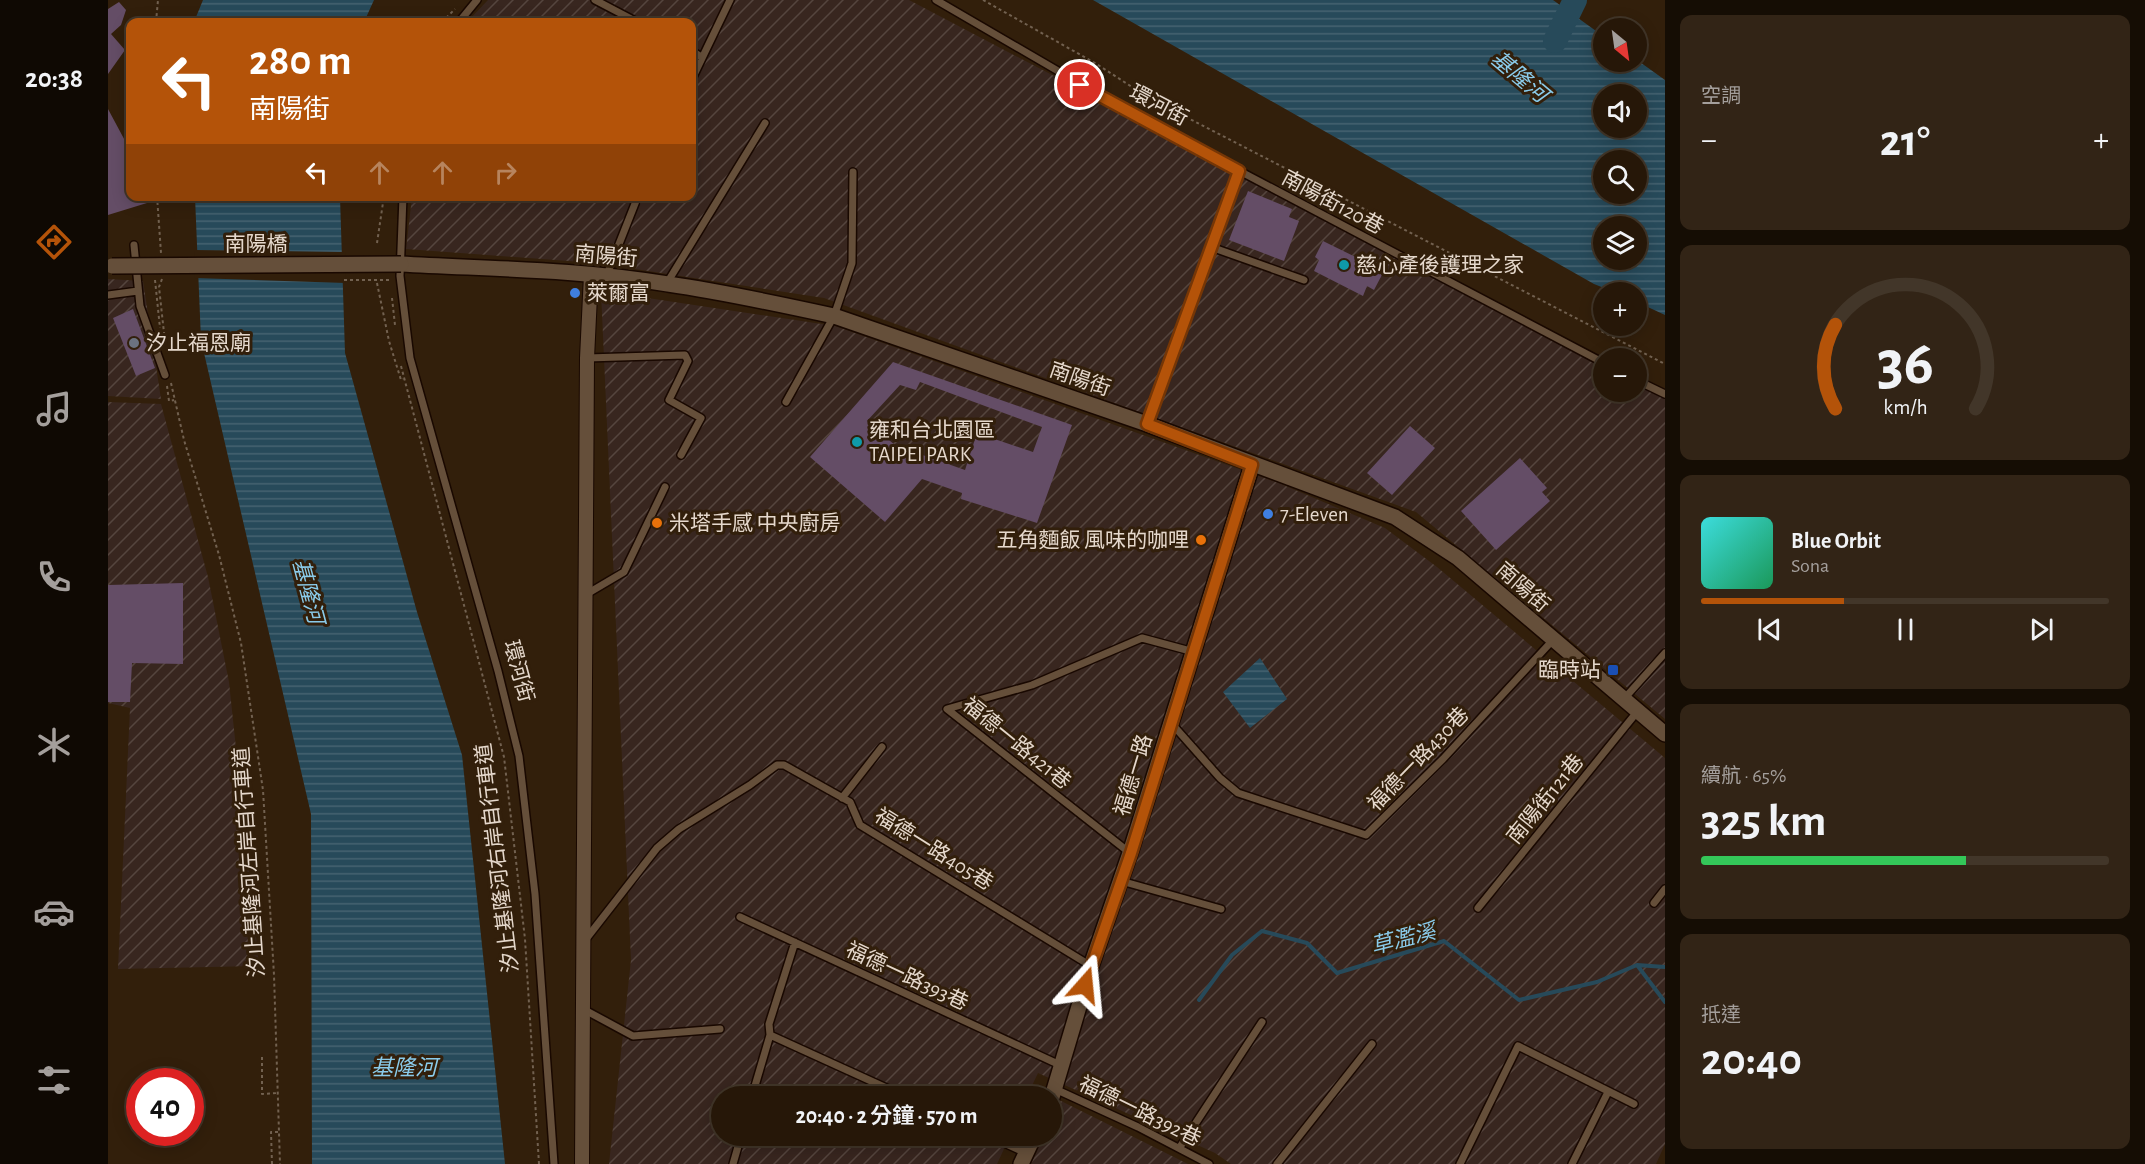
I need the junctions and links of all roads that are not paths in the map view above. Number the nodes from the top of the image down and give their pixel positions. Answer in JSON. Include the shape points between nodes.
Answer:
{"nodes":[{"id":1,"x":477,"y":0,"type":"edge"},
{"id":2,"x":595,"y":0,"type":"edge"},
{"id":3,"x":730,"y":0,"type":"edge"},
{"id":4,"x":936,"y":0,"type":"edge"},
{"id":5,"x":462,"y":18,"type":"edge"},
{"id":6,"x":629,"y":18,"type":"edge"},
{"id":7,"x":696,"y":54,"type":"edge"},
{"id":8,"x":701,"y":57,"type":"junction"},
{"id":9,"x":696,"y":69,"type":"edge"},
{"id":10,"x":765,"y":123,"type":"dead end"},
{"id":11,"x":1239,"y":171,"type":"junction"},
{"id":12,"x":853,"y":172,"type":"dead end"},
{"id":13,"x":404,"y":201,"type":"edge"},
{"id":14,"x":636,"y":201,"type":"edge"},
{"id":15,"x":134,"y":245,"type":"dead end"},
{"id":16,"x":1211,"y":247,"type":"junction"},
{"id":17,"x":401,"y":264,"type":"junction"},
{"id":18,"x":110,"y":266,"type":"edge"},
{"id":19,"x":599,"y":276,"type":"junction"},
{"id":20,"x":1304,"y":280,"type":"dead end"},
{"id":21,"x":667,"y":283,"type":"junction"},
{"id":22,"x":138,"y":291,"type":"junction"},
{"id":23,"x":108,"y":295,"type":"edge"},
{"id":24,"x":834,"y":316,"type":"junction"},
{"id":25,"x":1593,"y":357,"type":"edge"},
{"id":26,"x":587,"y":358,"type":"junction"},
{"id":27,"x":165,"y":375,"type":"road end"},
{"id":28,"x":1647,"y":385,"type":"edge"},
{"id":29,"x":1665,"y":394,"type":"edge"},
{"id":30,"x":786,"y":402,"type":"dead end"},
{"id":31,"x":1147,"y":424,"type":"junction"},
{"id":32,"x":681,"y":456,"type":"dead end"},
{"id":33,"x":1252,"y":465,"type":"junction"},
{"id":34,"x":665,"y":487,"type":"dead end"},
{"id":35,"x":585,"y":595,"type":"junction"},
{"id":36,"x":1552,"y":640,"type":"junction"},
{"id":37,"x":1194,"y":652,"type":"junction"},
{"id":38,"x":1665,"y":653,"type":"edge"},
{"id":39,"x":1623,"y":700,"type":"junction"},
{"id":40,"x":1637,"y":712,"type":"junction"},
{"id":41,"x":1171,"y":723,"type":"junction"},
{"id":42,"x":1665,"y":734,"type":"edge"},
{"id":43,"x":882,"y":747,"type":"dead end"},
{"id":44,"x":842,"y":798,"type":"junction"},
{"id":45,"x":1131,"y":853,"type":"junction"},
{"id":46,"x":1121,"y":881,"type":"junction"},
{"id":47,"x":1665,"y":889,"type":"edge"},
{"id":48,"x":1654,"y":903,"type":"dead end"},
{"id":49,"x":1478,"y":908,"type":"dead end"},
{"id":50,"x":1221,"y":909,"type":"dead end"},
{"id":51,"x":740,"y":917,"type":"dead end"},
{"id":52,"x":585,"y":941,"type":"junction"},
{"id":53,"x":795,"y":942,"type":"junction"},
{"id":54,"x":1091,"y":966,"type":"junction"},
{"id":55,"x":583,"y":1009,"type":"junction"},
{"id":56,"x":1262,"y":1023,"type":"dead end"},
{"id":57,"x":720,"y":1029,"type":"dead end"},
{"id":58,"x":770,"y":1035,"type":"junction"},
{"id":59,"x":1372,"y":1044,"type":"dead end"},
{"id":60,"x":1060,"y":1065,"type":"junction"},
{"id":61,"x":756,"y":1086,"type":"edge"},
{"id":62,"x":882,"y":1086,"type":"edge"},
{"id":63,"x":1055,"y":1086,"type":"edge"},
{"id":64,"x":1608,"y":1092,"type":"junction"},
{"id":65,"x":1062,"y":1097,"type":"edge"},
{"id":66,"x":1634,"y":1104,"type":"dead end"},
{"id":67,"x":738,"y":1146,"type":"edge"},
{"id":68,"x":1005,"y":1146,"type":"edge"},
{"id":69,"x":1180,"y":1147,"type":"junction"},
{"id":70,"x":1024,"y":1158,"type":"edge"},
{"id":71,"x":554,"y":1164,"type":"edge"},
{"id":72,"x":582,"y":1164,"type":"edge"},
{"id":73,"x":733,"y":1164,"type":"edge"},
{"id":74,"x":1209,"y":1164,"type":"edge"},
{"id":75,"x":1277,"y":1164,"type":"edge"},
{"id":76,"x":1460,"y":1164,"type":"edge"},
{"id":77,"x":1572,"y":1164,"type":"edge"}],
"edges":[{"from":1,"to":5,"type":"lane"},
{"from":2,"to":6,"type":"lane"},
{"from":3,"to":8,"type":"lane"},
{"from":4,"to":11,"type":"lane","name":"環河街","via":[[1128,112]]},
{"from":7,"to":8,"type":"lane"},
{"from":8,"to":9,"type":"lane"},
{"from":10,"to":21,"type":"lane"},
{"from":11,"to":16,"type":"lane"},
{"from":11,"to":25,"type":"lane","name":"南陽街120巷"},
{"from":12,"to":24,"type":"lane","via":[[852,263]]},
{"from":13,"to":17,"type":"lane","name":"環河街"},
{"from":14,"to":19,"type":"lane"},
{"from":15,"to":22,"type":"lane"},
{"from":16,"to":20,"type":"lane"},
{"from":16,"to":31,"type":"lane"},
{"from":17,"to":18,"type":"street","name":"南陽橋","bridge":true},
{"from":17,"to":19,"type":"street","name":"南陽街"},
{"from":17,"to":71,"type":"lane","name":"環河街","via":[[410,357],[519,756],[535,894]]},
{"from":19,"to":21,"type":"street","name":"南陽街"},
{"from":19,"to":26,"type":"street"},
{"from":21,"to":24,"type":"street","name":"南陽街"},
{"from":22,"to":23,"type":"lane"},
{"from":22,"to":27,"type":"lane"},
{"from":24,"to":30,"type":"lane"},
{"from":24,"to":31,"type":"street","name":"南陽街"},
{"from":26,"to":32,"type":"lane","via":[[684,355],[688,361],[669,400],[701,418]]},
{"from":26,"to":35,"type":"street"},
{"from":28,"to":29,"type":"lane"},
{"from":31,"to":33,"type":"street","name":"南陽街"},
{"from":33,"to":36,"type":"street","name":"南陽街","via":[[1395,517],[1458,558]]},
{"from":33,"to":37,"type":"street","name":"福德一路"},
{"from":34,"to":35,"type":"lane","via":[[624,572]]},
{"from":35,"to":52,"type":"street"},
{"from":36,"to":39,"type":"street","name":"南陽街"},
{"from":36,"to":41,"type":"lane","name":"福德一路430巷","via":[[1443,759],[1366,835],[1238,794]]},
{"from":37,"to":41,"type":"street","name":"福德一路"},
{"from":37,"to":45,"type":"lane","name":"福德一路421巷","via":[[1143,638],[1032,685],[947,709]]},
{"from":38,"to":39,"type":"lane"},
{"from":39,"to":40,"type":"street","name":"南陽街"},
{"from":40,"to":42,"type":"street","name":"南陽街"},
{"from":40,"to":49,"type":"lane","name":"南陽街121巷"},
{"from":41,"to":45,"type":"street","name":"福德一路"},
{"from":43,"to":44,"type":"lane"},
{"from":44,"to":52,"type":"lane","name":"福德一路405巷","via":[[784,765],[777,765],[679,829],[657,848]]},
{"from":44,"to":54,"type":"lane","name":"福德一路405巷","via":[[850,802],[860,825]]},
{"from":45,"to":46,"type":"street","name":"福德一路"},
{"from":46,"to":50,"type":"lane"},
{"from":46,"to":54,"type":"street","name":"福德一路"},
{"from":47,"to":48,"type":"lane"},
{"from":51,"to":53,"type":"lane","name":"福德一路393巷"},
{"from":52,"to":55,"type":"street"},
{"from":53,"to":58,"type":"lane","via":[[769,1024]]},
{"from":53,"to":60,"type":"lane","name":"福德一路393巷"},
{"from":54,"to":60,"type":"street","name":"福德一路"},
{"from":55,"to":57,"type":"lane","via":[[633,1036]]},
{"from":55,"to":72,"type":"street"},
{"from":56,"to":69,"type":"lane"},
{"from":58,"to":61,"type":"lane"},
{"from":58,"to":62,"type":"lane"},
{"from":59,"to":75,"type":"lane"},
{"from":60,"to":63,"type":"street","name":"福德一路"},
{"from":64,"to":66,"type":"lane"},
{"from":64,"to":76,"type":"lane","via":[[1518,1046]]},
{"from":64,"to":77,"type":"lane"},
{"from":65,"to":69,"type":"lane","name":"福德一路392巷"},
{"from":67,"to":73,"type":"lane"},
{"from":68,"to":70,"type":"lane"},
{"from":69,"to":74,"type":"lane","name":"福德一路392巷"}]}
